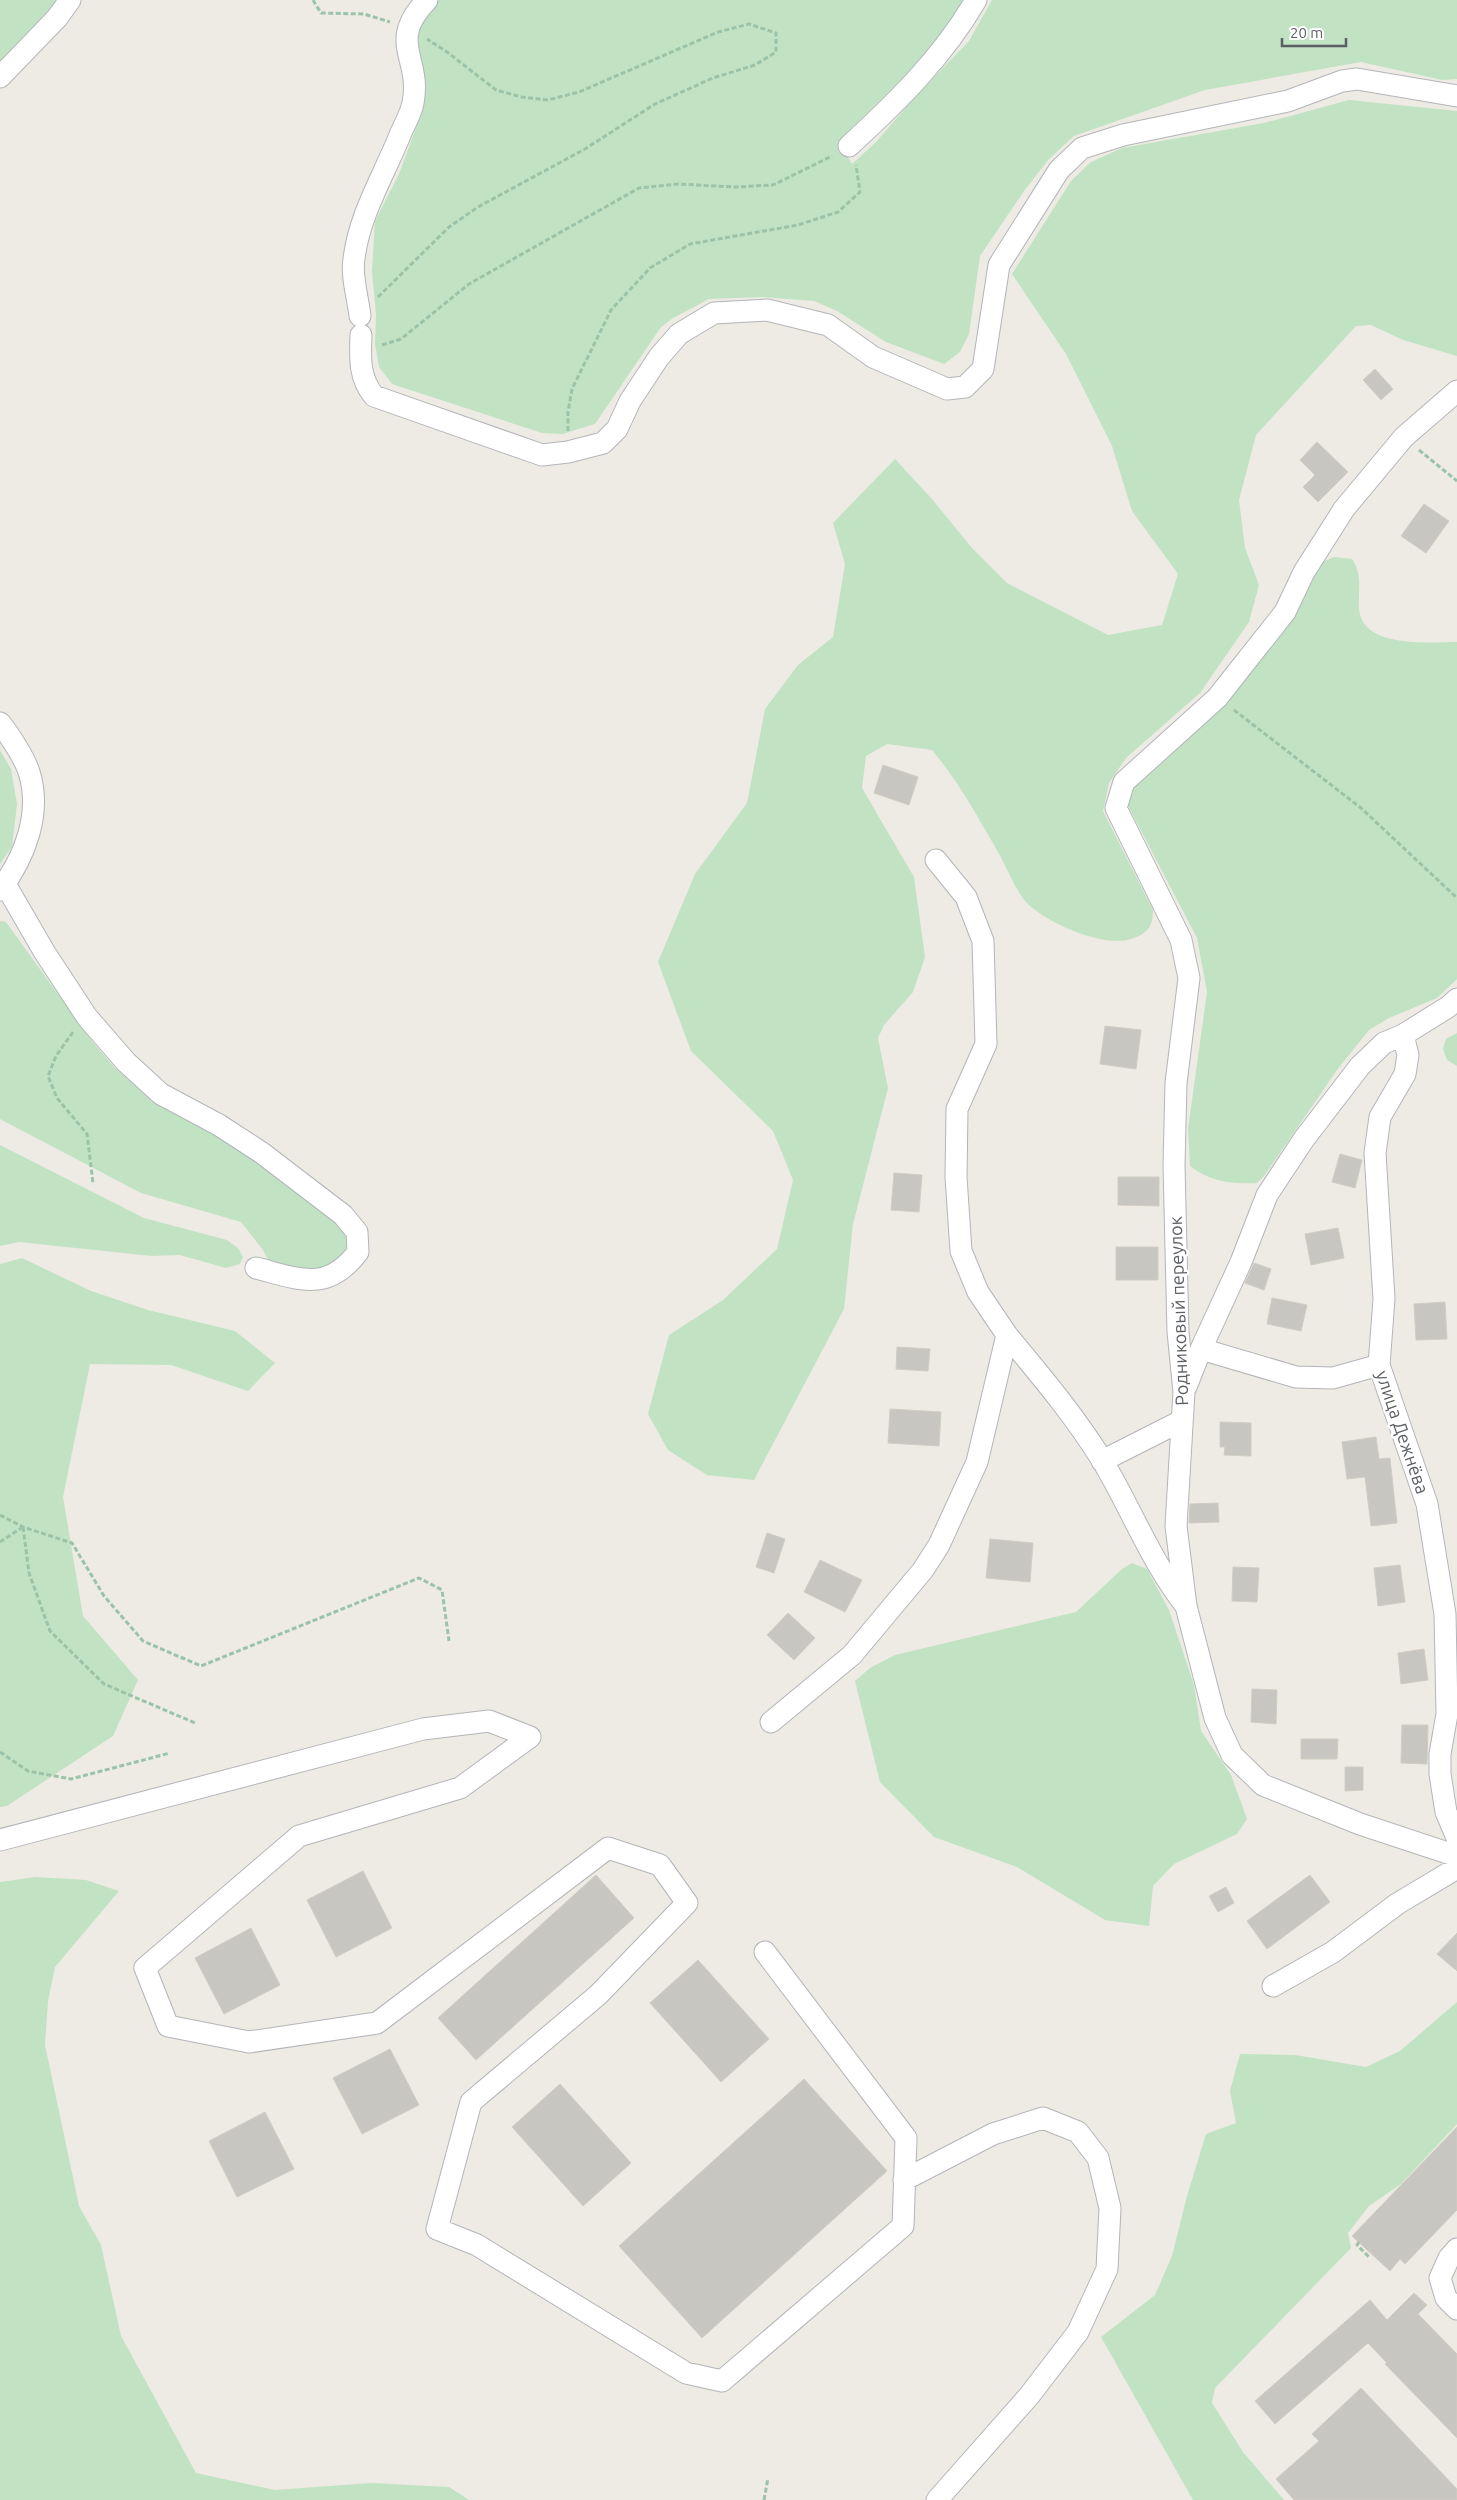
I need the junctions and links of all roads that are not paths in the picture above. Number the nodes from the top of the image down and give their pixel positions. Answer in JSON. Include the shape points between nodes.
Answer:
{"nodes":[{"id":1,"x":70,"y":0,"type":"edge"},
{"id":2,"x":427,"y":0,"type":"edge"},
{"id":3,"x":976,"y":0,"type":"edge"},
{"id":4,"x":0,"y":77,"type":"edge"},
{"id":5,"x":1457,"y":96,"type":"edge"},
{"id":6,"x":849,"y":146,"type":"road end"},
{"id":7,"x":1457,"y":391,"type":"edge"},
{"id":8,"x":0,"y":723,"type":"edge"},
{"id":9,"x":936,"y":860,"type":"dead end"},
{"id":10,"x":2,"y":887,"type":"edge"},
{"id":11,"x":1457,"y":999,"type":"edge"},
{"id":12,"x":1403,"y":1035,"type":"junction"},
{"id":13,"x":256,"y":1268,"type":"dead end"},
{"id":14,"x":1007,"y":1335,"type":"junction"},
{"id":15,"x":1200,"y":1349,"type":"junction"},
{"id":16,"x":1379,"y":1364,"type":"junction"},
{"id":17,"x":1184,"y":1392,"type":"junction"},
{"id":18,"x":1181,"y":1421,"type":"junction"},
{"id":19,"x":1102,"y":1462,"type":"junction"},
{"id":20,"x":1186,"y":1606,"type":"junction"},
{"id":21,"x":771,"y":1722,"type":"dead end"},
{"id":22,"x":1457,"y":1838,"type":"edge"},
{"id":23,"x":0,"y":1840,"type":"edge"},
{"id":24,"x":1457,"y":1856,"type":"edge"},
{"id":25,"x":1457,"y":1868,"type":"edge"},
{"id":26,"x":765,"y":1952,"type":"dead end"},
{"id":27,"x":1273,"y":1986,"type":"dead end"},
{"id":28,"x":904,"y":2180,"type":"junction"},
{"id":29,"x":1457,"y":2249,"type":"edge"},
{"id":30,"x":1457,"y":2309,"type":"edge"},
{"id":31,"x":937,"y":2500,"type":"edge"}],
"edges":[{"from":1,"to":4,"type":"street"},
{"from":2,"to":5,"type":"street","via":[[413,14],[408,27],[407,48],[415,79],[412,104],[362,220],[353,260],[362,376],[374,396],[542,455],[603,443],[617,428],[630,401],[679,334],[714,313],[767,310],[828,325],[873,357],[947,389],[965,386],[983,368],[999,265],[1059,170],[1082,148],[1123,135],[1288,101],[1349,80]]},
{"from":3,"to":6,"type":"street","via":[[959,30],[906,93]]},
{"from":7,"to":17,"type":"street","name":"Родниковый переулок","via":[[1404,437],[1344,508],[1304,572],[1285,612],[1217,698],[1124,782],[1116,808],[1181,940],[1189,978],[1176,1083],[1174,1165],[1178,1332]]},
{"from":8,"to":10,"type":"street","via":[[29,771],[34,806],[29,836]]},
{"from":9,"to":14,"type":"street","via":[[966,897],[983,941],[986,1044],[957,1109],[956,1177],[961,1251],[978,1292]]},
{"from":10,"to":13,"type":"street","via":[[87,1017],[126,1062],[161,1094],[262,1153],[342,1215],[357,1232],[358,1252],[346,1267],[330,1277],[302,1280]]},
{"from":11,"to":12,"type":"street"},
{"from":12,"to":15,"type":"street","via":[[1384,1043],[1360,1066],[1304,1139],[1267,1195],[1241,1262]]},
{"from":12,"to":16,"type":"street","name":"улица Дежнёва","via":[[1408,1055],[1405,1074],[1380,1117],[1376,1154],[1384,1299]]},
{"from":14,"to":19,"type":"street","via":[[1069,1410]]},
{"from":14,"to":21,"type":"street","via":[[977,1462],[940,1545],[852,1655]]},
{"from":15,"to":16,"type":"street","via":[[1296,1377],[1333,1378]]},
{"from":15,"to":17,"type":"street"},
{"from":16,"to":22,"type":"street","name":"улица Дежнёва","via":[[1424,1495],[1430,1522],[1444,1614],[1447,1714],[1440,1774],[1446,1812]]},
{"from":17,"to":18,"type":"street","name":"Родниковый переулок"},
{"from":18,"to":19,"type":"street"},
{"from":18,"to":20,"type":"street","name":"Родниковый переулок","via":[[1176,1526]]},
{"from":19,"to":20,"type":"street","via":[[1168,1584]]},
{"from":20,"to":24,"type":"street","name":"Родниковый переулок","via":[[1215,1718],[1232,1754],[1263,1785],[1360,1824]]},
{"from":23,"to":28,"type":"street","via":[[423,1729],[489,1721],[530,1737],[460,1788],[299,1836],[145,1968],[168,2026],[249,2042],[378,2023],[608,1848],[660,1865],[687,1903],[598,1995],[471,2102],[437,2229],[477,2245],[686,2373],[722,2381],[903,2226]]},
{"from":25,"to":27,"type":"street","via":[[1397,1904],[1333,1952]]},
{"from":26,"to":28,"type":"street","via":[[906,2138]]},
{"from":28,"to":31,"type":"street","via":[[993,2134],[1043,2118],[1078,2132],[1098,2158],[1110,2208],[1107,2269],[1078,2332],[1028,2396]]},
{"from":29,"to":30,"type":"street","via":[[1440,2278],[1446,2298]]}]}
